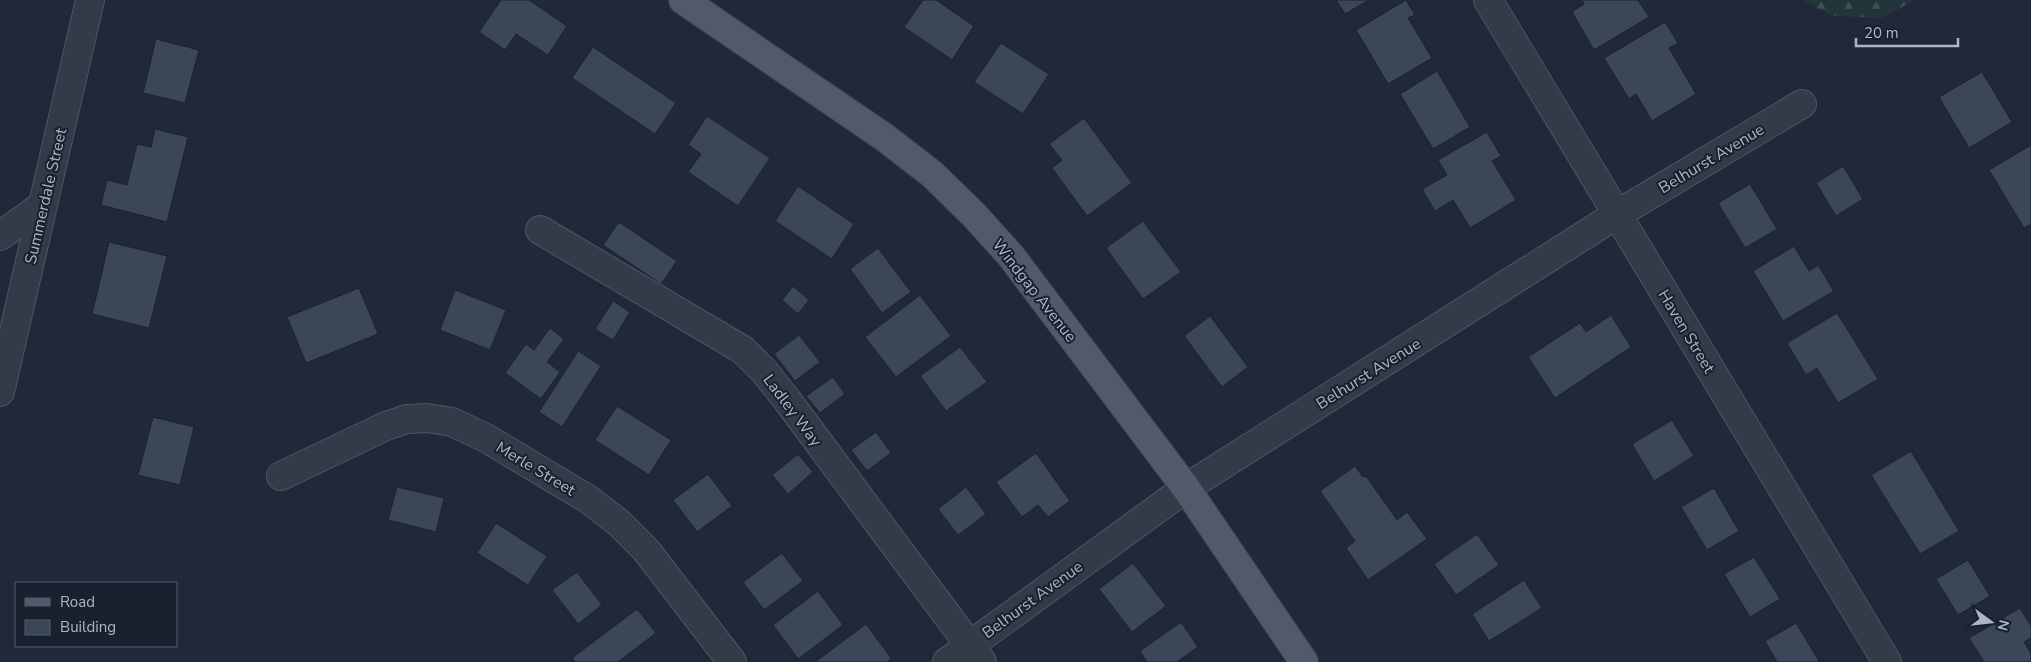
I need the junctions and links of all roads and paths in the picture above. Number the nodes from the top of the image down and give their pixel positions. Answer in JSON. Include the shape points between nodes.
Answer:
{"nodes":[{"id":1,"x":90,"y":0,"type":"edge"},
{"id":2,"x":683,"y":0,"type":"edge"},
{"id":3,"x":1488,"y":0,"type":"edge"},
{"id":4,"x":1802,"y":104,"type":"dead end"},
{"id":5,"x":43,"y":205,"type":"junction"},
{"id":6,"x":1616,"y":215,"type":"junction"},
{"id":7,"x":540,"y":230,"type":"dead end"},
{"id":8,"x":0,"y":236,"type":"edge"},
{"id":9,"x":0,"y":392,"type":"edge"},
{"id":10,"x":281,"y":476,"type":"dead end"},
{"id":11,"x":1186,"y":488,"type":"junction"},
{"id":12,"x":975,"y":653,"type":"edge"},
{"id":13,"x":732,"y":662,"type":"edge"},
{"id":14,"x":947,"y":662,"type":"edge"},
{"id":15,"x":1304,"y":662,"type":"edge"},
{"id":16,"x":1887,"y":662,"type":"edge"}],
"edges":[{"from":1,"to":5,"type":"street","name":"Summerdale Street"},
{"from":2,"to":11,"type":"main road","name":"Windgap Avenue","via":[[884,137],[932,174],[1012,256]]},
{"from":3,"to":6,"type":"street","name":"Haven Street"},
{"from":4,"to":6,"type":"street","name":"Belhurst Avenue"},
{"from":5,"to":8,"type":"street"},
{"from":5,"to":9,"type":"street","name":"Summerdale Street"},
{"from":6,"to":11,"type":"street","name":"Belhurst Avenue"},
{"from":6,"to":16,"type":"street","name":"Haven Street"},
{"from":7,"to":12,"type":"street","name":"Ladley Way","via":[[743,350],[787,400]]},
{"from":10,"to":13,"type":"street","name":"Merle Street","via":[[407,419],[452,422],[486,438],[588,499],[619,523],[646,550]]},
{"from":11,"to":12,"type":"street","name":"Belhurst Avenue"},
{"from":11,"to":15,"type":"main road","name":"Windgap Avenue"},
{"from":12,"to":14,"type":"street","name":"Belhurst Avenue"}]}
